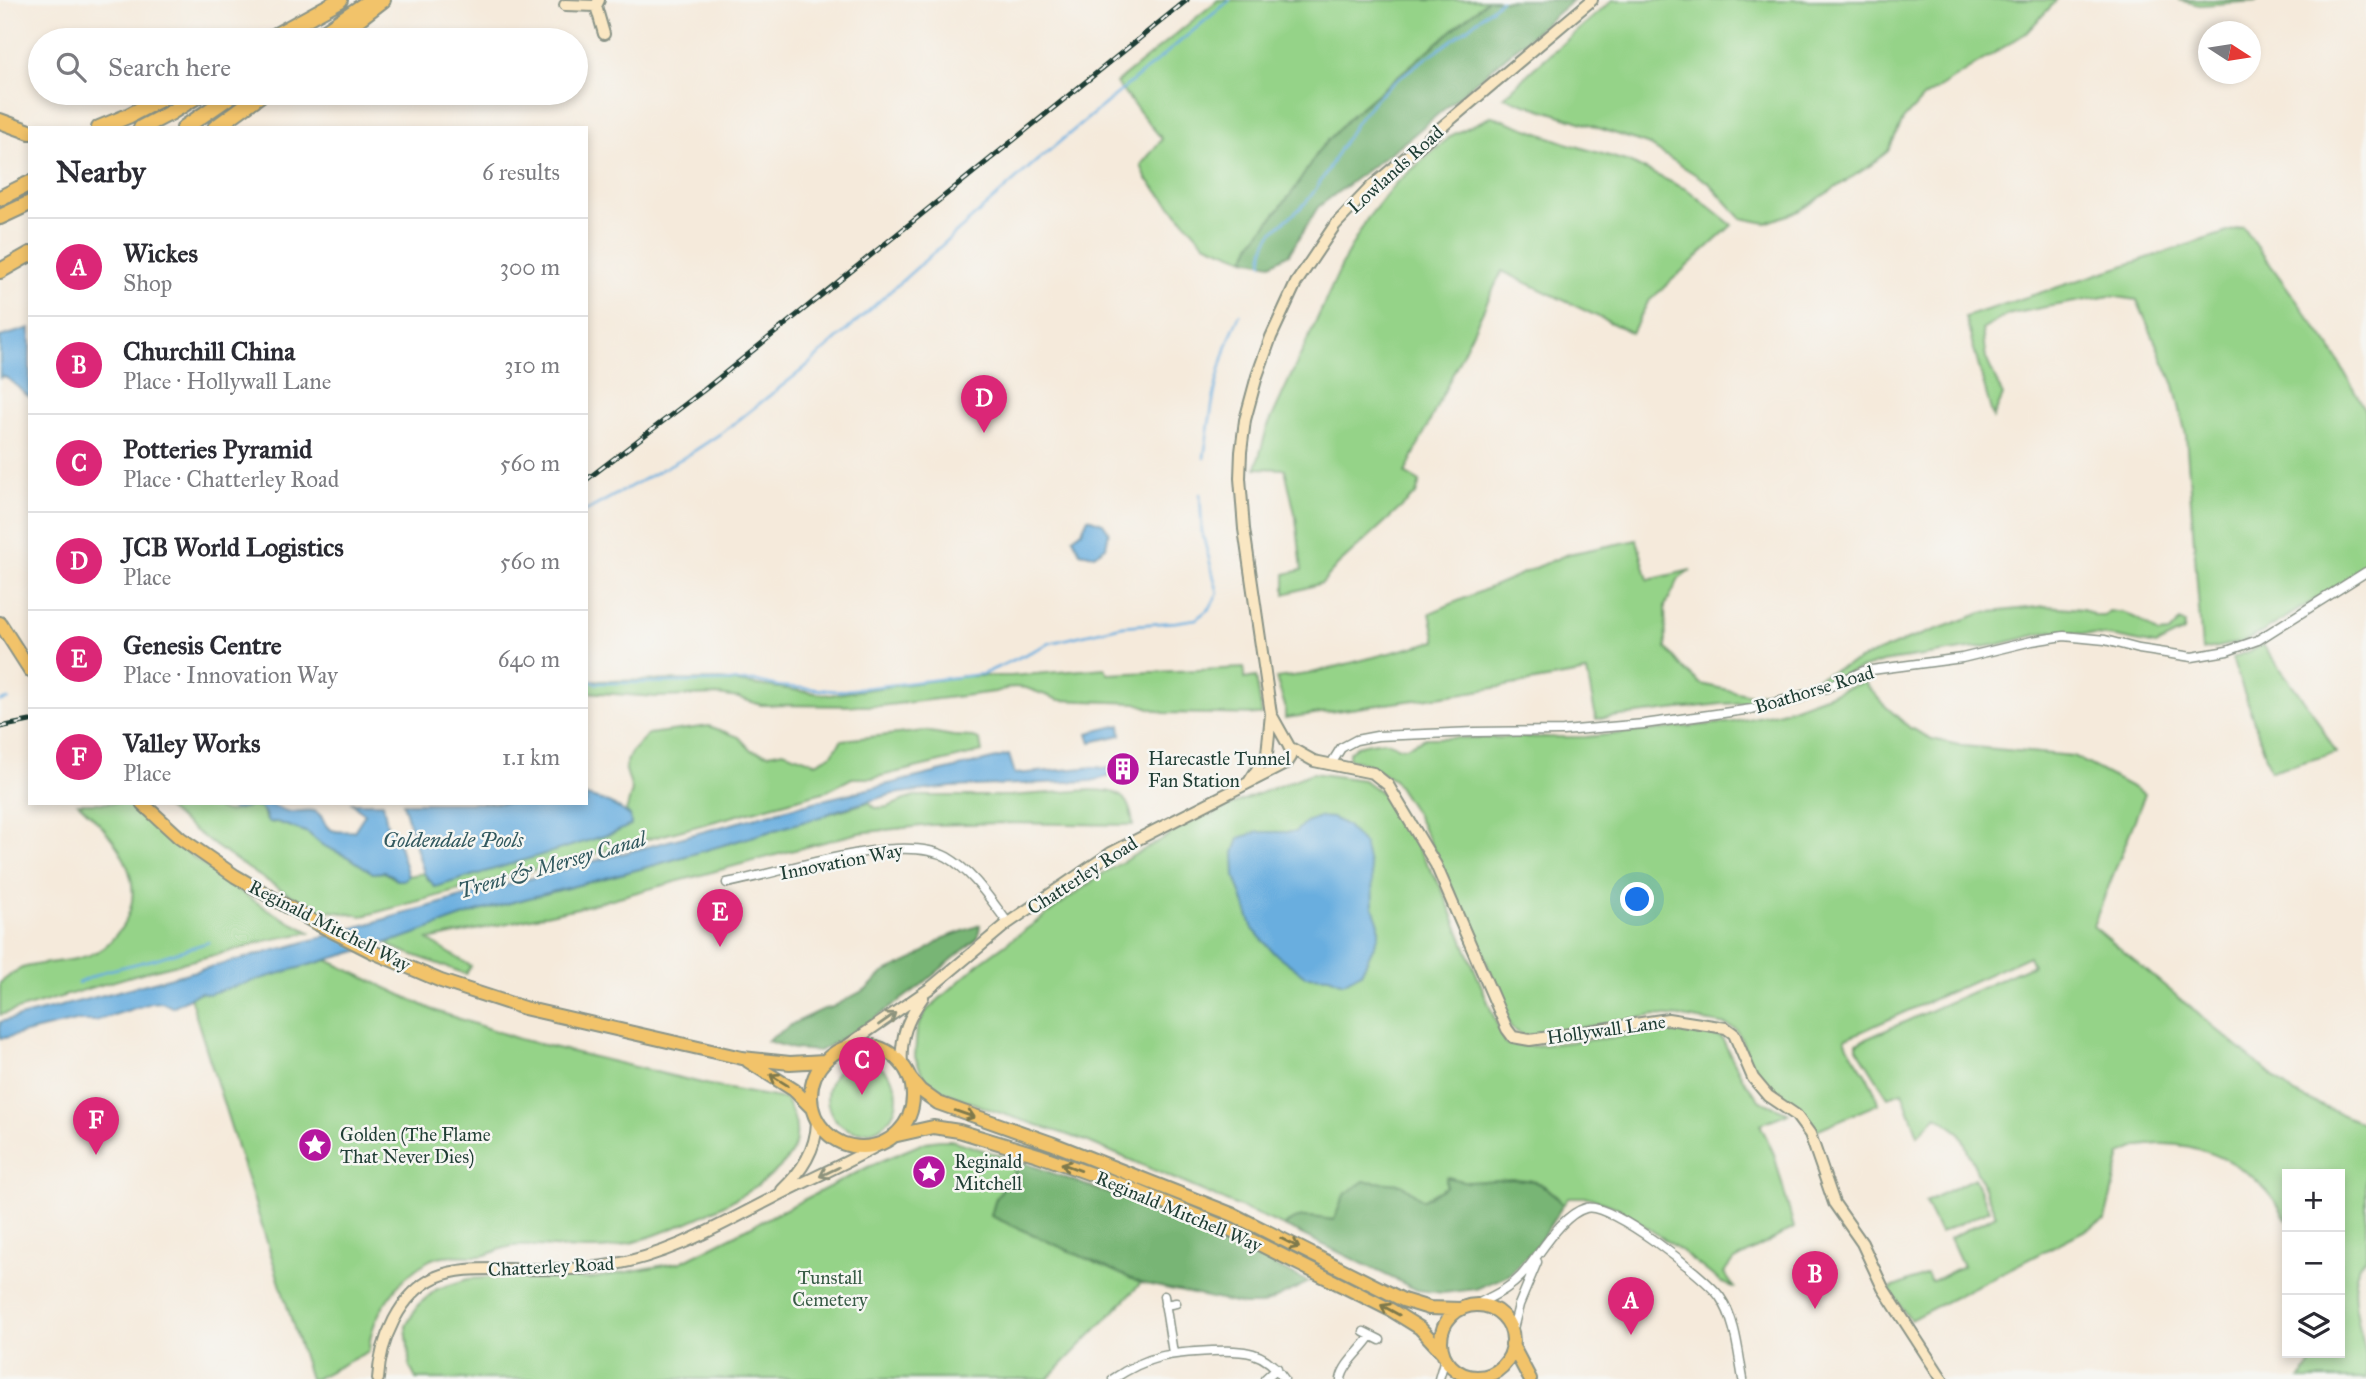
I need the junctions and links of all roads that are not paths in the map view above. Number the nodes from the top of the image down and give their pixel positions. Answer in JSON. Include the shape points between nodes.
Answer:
{"nodes":[{"id":1,"x":340,"y":0,"type":"edge"},
{"id":2,"x":347,"y":0,"type":"edge"},
{"id":3,"x":371,"y":0,"type":"edge"},
{"id":4,"x":383,"y":0,"type":"edge"},
{"id":5,"x":1592,"y":0,"type":"edge"},
{"id":6,"x":597,"y":3,"type":"edge"},
{"id":7,"x":565,"y":5,"type":"dead end"},
{"id":8,"x":289,"y":28,"type":"edge"},
{"id":9,"x":303,"y":28,"type":"edge"},
{"id":10,"x":330,"y":28,"type":"edge"},
{"id":11,"x":347,"y":28,"type":"edge"},
{"id":12,"x":604,"y":34,"type":"dead end"},
{"id":13,"x":149,"y":105,"type":"edge"},
{"id":14,"x":183,"y":105,"type":"edge"},
{"id":15,"x":218,"y":105,"type":"edge"},
{"id":16,"x":247,"y":105,"type":"edge"},
{"id":17,"x":0,"y":121,"type":"edge"},
{"id":18,"x":104,"y":126,"type":"edge"},
{"id":19,"x":145,"y":126,"type":"edge"},
{"id":20,"x":187,"y":126,"type":"edge"},
{"id":21,"x":218,"y":126,"type":"edge"},
{"id":22,"x":28,"y":131,"type":"edge"},
{"id":23,"x":28,"y":184,"type":"edge"},
{"id":24,"x":0,"y":198,"type":"edge"},
{"id":25,"x":28,"y":204,"type":"edge"},
{"id":26,"x":0,"y":217,"type":"edge"},
{"id":27,"x":28,"y":255,"type":"edge"},
{"id":28,"x":0,"y":271,"type":"edge"},
{"id":29,"x":2366,"y":572,"type":"edge"},
{"id":30,"x":0,"y":623,"type":"edge"},
{"id":31,"x":28,"y":667,"type":"edge"},
{"id":32,"x":1271,"y":714,"type":"junction"},
{"id":33,"x":1288,"y":745,"type":"junction"},
{"id":34,"x":1268,"y":751,"type":"junction"},
{"id":35,"x":1314,"y":761,"type":"junction"},
{"id":36,"x":1331,"y":764,"type":"junction"},
{"id":37,"x":1281,"y":766,"type":"junction"},
{"id":38,"x":1249,"y":782,"type":"junction"},
{"id":39,"x":144,"y":805,"type":"edge"},
{"id":40,"x":727,"y":883,"type":"dead end"},
{"id":41,"x":1009,"y":923,"type":"junction"},
{"id":42,"x":929,"y":989,"type":"junction"},
{"id":43,"x":845,"y":1047,"type":"junction"},
{"id":44,"x":742,"y":1058,"type":"junction"},
{"id":45,"x":824,"y":1061,"type":"junction"},
{"id":46,"x":902,"y":1065,"type":"junction"},
{"id":47,"x":909,"y":1077,"type":"junction"},
{"id":48,"x":812,"y":1108,"type":"junction"},
{"id":49,"x":817,"y":1122,"type":"junction"},
{"id":50,"x":887,"y":1139,"type":"junction"},
{"id":51,"x":775,"y":1197,"type":"junction"},
{"id":52,"x":1541,"y":1252,"type":"junction"},
{"id":53,"x":1164,"y":1296,"type":"dead end"},
{"id":54,"x":1176,"y":1303,"type":"dead end"},
{"id":55,"x":1166,"y":1305,"type":"junction"},
{"id":56,"x":1476,"y":1305,"type":"junction"},
{"id":57,"x":1460,"y":1309,"type":"junction"},
{"id":58,"x":1512,"y":1339,"type":"junction"},
{"id":59,"x":1380,"y":1340,"type":"dead end"},
{"id":60,"x":1173,"y":1353,"type":"junction"},
{"id":61,"x":1444,"y":1355,"type":"junction"},
{"id":62,"x":1277,"y":1368,"type":"junction"},
{"id":63,"x":1484,"y":1378,"type":"edge"},
{"id":64,"x":378,"y":1379,"type":"edge"},
{"id":65,"x":1113,"y":1379,"type":"edge"},
{"id":66,"x":1265,"y":1379,"type":"edge"},
{"id":67,"x":1284,"y":1379,"type":"edge"},
{"id":68,"x":1340,"y":1379,"type":"edge"},
{"id":69,"x":1439,"y":1379,"type":"edge"},
{"id":70,"x":1530,"y":1379,"type":"edge"},
{"id":71,"x":1743,"y":1379,"type":"edge"},
{"id":72,"x":1942,"y":1379,"type":"edge"}],
"edges":[{"from":1,"to":8,"type":"highway"},
{"from":2,"to":9,"type":"highway"},
{"from":3,"to":10,"type":"highway"},
{"from":4,"to":11,"type":"highway"},
{"from":5,"to":32,"type":"street","name":"Lowlands Road","via":[[1372,186],[1335,225],[1284,306],[1245,420],[1240,478]]},
{"from":6,"to":7,"type":"street"},
{"from":6,"to":12,"type":"street"},
{"from":13,"to":18,"type":"highway"},
{"from":14,"to":19,"type":"highway"},
{"from":15,"to":20,"type":"highway"},
{"from":16,"to":21,"type":"highway"},
{"from":17,"to":22,"type":"highway"},
{"from":23,"to":24,"type":"highway"},
{"from":25,"to":26,"type":"highway"},
{"from":27,"to":28,"type":"highway"},
{"from":29,"to":36,"type":"street","name":"Boathorse Road","via":[[2258,640],[2211,654],[2175,656],[2064,636],[1962,658],[1864,671],[1824,689],[1752,709],[1563,732],[1377,736],[1341,748]]},
{"from":30,"to":31,"type":"main road"},
{"from":32,"to":33,"type":"street","name":"Lowlands Road"},
{"from":32,"to":34,"type":"street","name":"Lowlands Road"},
{"from":33,"to":34,"type":"street","via":[[1274,743]]},
{"from":33,"to":35,"type":"street","name":"Hollywall Lane"},
{"from":33,"to":37,"type":"street","via":[[1291,757]]},
{"from":34,"to":37,"type":"street","via":[[1271,763]]},
{"from":34,"to":38,"type":"street","name":"Chatterley Road"},
{"from":35,"to":36,"type":"street","name":"Hollywall Lane"},
{"from":35,"to":37,"type":"street","name":"Hollywall Lane"},
{"from":36,"to":72,"type":"street","name":"Hollywall Lane","via":[[1373,773],[1388,785],[1436,865],[1513,1037],[1530,1040],[1668,1019],[1726,1028],[1734,1034],[1753,1078],[1768,1096],[1796,1115],[1810,1134],[1834,1203]]},
{"from":37,"to":38,"type":"street","name":"Chatterley Road"},
{"from":38,"to":41,"type":"street","name":"Chatterley Road","via":[[1111,853]]},
{"from":39,"to":44,"type":"main road","name":"Reginald Mitchell Way","via":[[180,838],[235,876],[316,923],[441,981],[583,1023]]},
{"from":40,"to":41,"type":"street","name":"Innovation Way","via":[[857,853],[913,847],[946,856],[963,867]]},
{"from":41,"to":42,"type":"street","name":"Chatterley Road"},
{"from":43,"to":42,"type":"street","name":"Chatterley Road","one_way":true},
{"from":42,"to":46,"type":"street","name":"Chatterley Road","via":[[904,1029]]},
{"from":43,"to":45,"type":"main road"},
{"from":43,"to":46,"type":"main road","via":[[880,1048]]},
{"from":44,"to":45,"type":"main road","name":"Reginald Mitchell Way"},
{"from":48,"to":44,"type":"main road","name":"Reginald Mitchell Way","one_way":true,"via":[[794,1090]]},
{"from":45,"to":48,"type":"main road","via":[[813,1080]]},
{"from":46,"to":47,"type":"main road"},
{"from":47,"to":50,"type":"main road","via":[[913,1097],[909,1113],[901,1128]]},
{"from":47,"to":57,"type":"main road","name":"Reginald Mitchell Way","one_way":true,"via":[[928,1097],[950,1109],[1234,1215],[1403,1300],[1429,1308]]},
{"from":48,"to":49,"type":"main road"},
{"from":49,"to":50,"type":"main road","via":[[847,1145],[865,1147]]},
{"from":49,"to":51,"type":"street","name":"Chatterley Road","via":[[808,1157]]},
{"from":50,"to":51,"type":"street","name":"Chatterley Road","one_way":true},
{"from":61,"to":50,"type":"main road","name":"Reginald Mitchell Way","one_way":true,"via":[[1420,1328],[1391,1310],[1230,1229],[1130,1188],[959,1131],[933,1127]]},
{"from":51,"to":64,"type":"street","name":"Chatterley Road","via":[[639,1260],[569,1269],[476,1269],[435,1277],[408,1299],[392,1323]]},
{"from":52,"to":56,"type":"street","via":[[1503,1292]]},
{"from":52,"to":58,"type":"street"},
{"from":52,"to":71,"type":"street","via":[[1560,1225],[1587,1207],[1622,1219],[1698,1273],[1720,1297],[1729,1314]]},
{"from":53,"to":55,"type":"street"},
{"from":54,"to":55,"type":"street"},
{"from":55,"to":60,"type":"street"},
{"from":56,"to":57,"type":"main road"},
{"from":56,"to":58,"type":"main road","via":[[1500,1314]]},
{"from":57,"to":61,"type":"main road","via":[[1442,1331]]},
{"from":58,"to":63,"type":"main road","via":[[1504,1364]]},
{"from":58,"to":70,"type":"main road"},
{"from":59,"to":68,"type":"street","via":[[1367,1334],[1364,1347]]},
{"from":60,"to":62,"type":"street","via":[[1242,1350]]},
{"from":60,"to":65,"type":"street","via":[[1138,1364]]},
{"from":61,"to":63,"type":"main road","via":[[1462,1374]]},
{"from":61,"to":69,"type":"street"},
{"from":62,"to":66,"type":"street"},
{"from":62,"to":67,"type":"street"}]}
